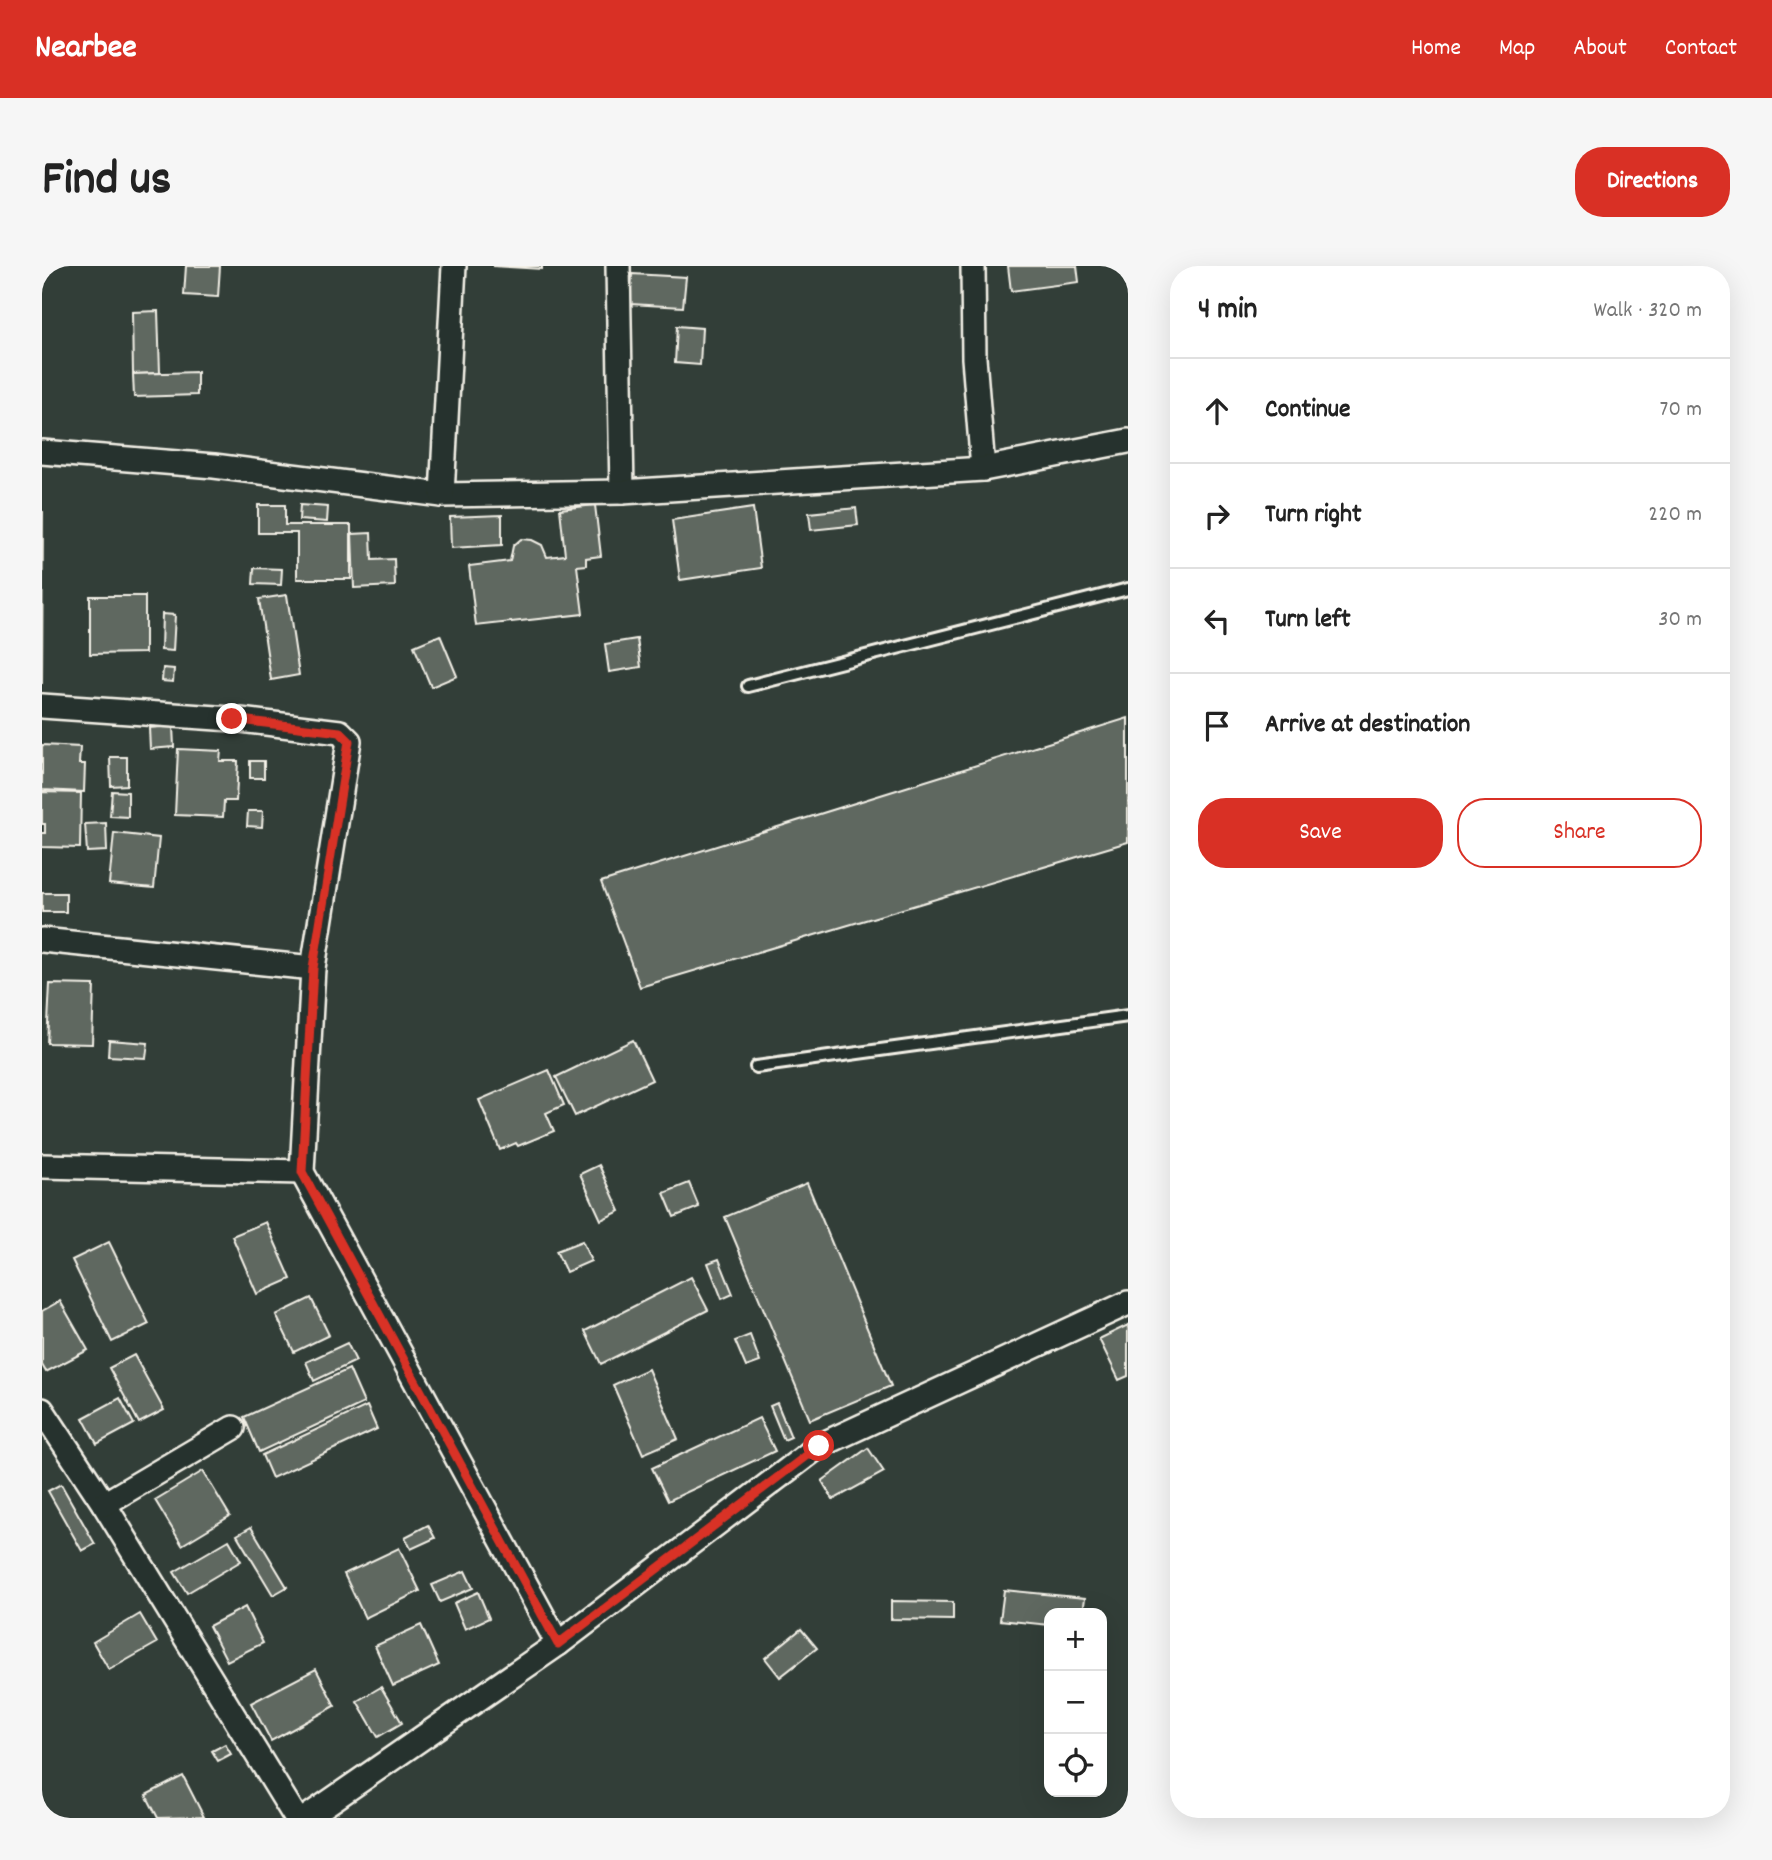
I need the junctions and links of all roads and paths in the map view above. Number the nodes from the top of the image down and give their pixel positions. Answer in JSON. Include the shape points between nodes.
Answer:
{"nodes":[{"id":1,"x":454,"y":266,"type":"edge"},
{"id":2,"x":618,"y":266,"type":"edge"},
{"id":3,"x":973,"y":266,"type":"edge"},
{"id":4,"x":1128,"y":441,"type":"edge"},
{"id":5,"x":42,"y":452,"type":"edge"},
{"id":6,"x":983,"y":469,"type":"junction"},
{"id":7,"x":622,"y":492,"type":"junction"},
{"id":8,"x":442,"y":495,"type":"junction"},
{"id":9,"x":1128,"y":589,"type":"edge"},
{"id":10,"x":748,"y":686,"type":"dead end"},
{"id":11,"x":42,"y":706,"type":"edge"},
{"id":12,"x":42,"y":940,"type":"edge"},
{"id":13,"x":313,"y":968,"type":"junction"},
{"id":14,"x":1128,"y":1016,"type":"edge"},
{"id":15,"x":757,"y":1067,"type":"dead end"},
{"id":16,"x":42,"y":1166,"type":"edge"},
{"id":17,"x":302,"y":1172,"type":"junction"},
{"id":18,"x":1128,"y":1303,"type":"edge"},
{"id":19,"x":42,"y":1410,"type":"edge"},
{"id":20,"x":233,"y":1427,"type":"dead end"},
{"id":21,"x":104,"y":1504,"type":"junction"},
{"id":22,"x":558,"y":1644,"type":"junction"},
{"id":23,"x":296,"y":1818,"type":"edge"},
{"id":24,"x":306,"y":1818,"type":"edge"}],
"edges":[{"from":1,"to":8,"type":"street"},
{"from":2,"to":7,"type":"street"},
{"from":3,"to":6,"type":"street","via":[[974,358]]},
{"from":4,"to":6,"type":"street"},
{"from":5,"to":8,"type":"street","via":[[214,466]]},
{"from":6,"to":7,"type":"street"},
{"from":7,"to":8,"type":"street"},
{"from":9,"to":10,"type":"lane"},
{"from":11,"to":13,"type":"street","via":[[232,719],[340,732],[349,741]]},
{"from":12,"to":13,"type":"street"},
{"from":13,"to":17,"type":"street"},
{"from":14,"to":15,"type":"lane"},
{"from":16,"to":17,"type":"street"},
{"from":17,"to":22,"type":"street"},
{"from":18,"to":22,"type":"street","via":[[819,1446]]},
{"from":19,"to":21,"type":"street"},
{"from":20,"to":21,"type":"street"},
{"from":21,"to":23,"type":"street"},
{"from":22,"to":24,"type":"street"}]}
